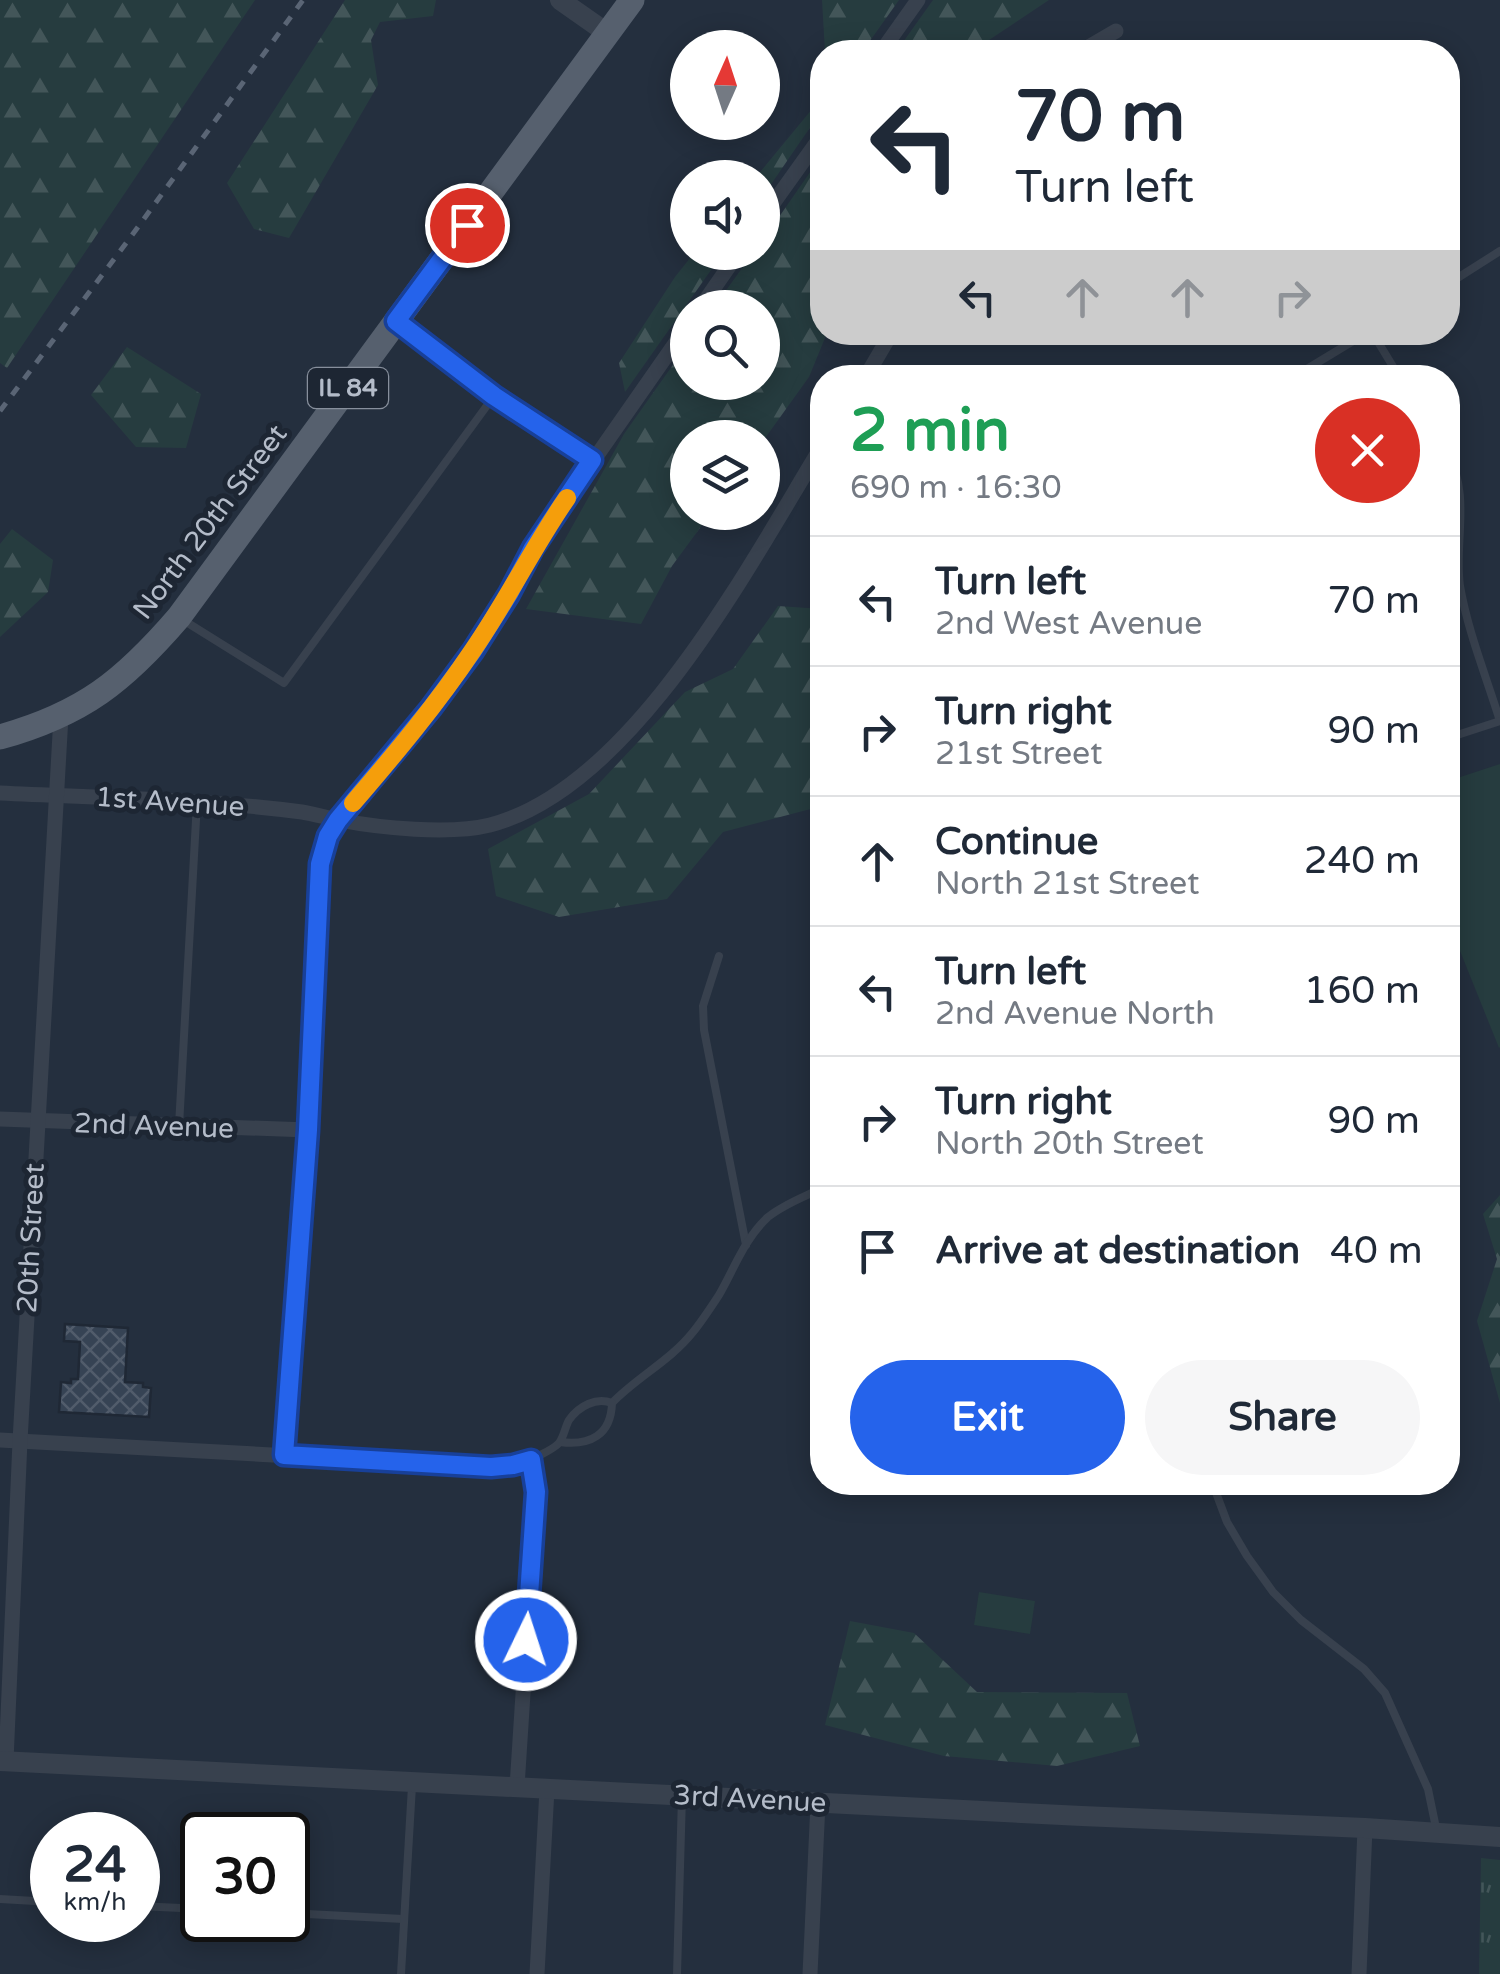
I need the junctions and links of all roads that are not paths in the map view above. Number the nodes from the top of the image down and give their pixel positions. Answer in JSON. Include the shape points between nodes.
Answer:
{"nodes":[{"id":1,"x":560,"y":0,"type":"edge"},
{"id":2,"x":632,"y":0,"type":"edge"},
{"id":3,"x":918,"y":0,"type":"edge"},
{"id":4,"x":1116,"y":31,"type":"dead end"},
{"id":5,"x":607,"y":33,"type":"junction"},
{"id":6,"x":889,"y":40,"type":"edge"},
{"id":7,"x":1101,"y":40,"type":"edge"},
{"id":8,"x":810,"y":151,"type":"edge"},
{"id":9,"x":780,"y":194,"type":"edge"},
{"id":10,"x":1500,"y":252,"type":"edge"},
{"id":11,"x":1460,"y":277,"type":"edge"},
{"id":12,"x":396,"y":321,"type":"junction"},
{"id":13,"x":1348,"y":345,"type":"edge"},
{"id":14,"x":670,"y":350,"type":"edge"},
{"id":15,"x":1314,"y":365,"type":"edge"},
{"id":16,"x":494,"y":396,"type":"junction"},
{"id":17,"x":592,"y":460,"type":"junction"},
{"id":18,"x":810,"y":465,"type":"edge"},
{"id":19,"x":1460,"y":585,"type":"edge"},
{"id":20,"x":180,"y":617,"type":"junction"},
{"id":21,"x":61,"y":716,"type":"junction"},
{"id":22,"x":1500,"y":721,"type":"edge"},
{"id":23,"x":1460,"y":734,"type":"edge"},
{"id":24,"x":0,"y":738,"type":"edge"},
{"id":25,"x":0,"y":793,"type":"edge"},
{"id":26,"x":56,"y":796,"type":"junction"},
{"id":27,"x":198,"y":802,"type":"junction"},
{"id":28,"x":338,"y":820,"type":"junction"},
{"id":29,"x":718,"y":956,"type":"dead end"},
{"id":30,"x":0,"y":1120,"type":"edge"},
{"id":31,"x":37,"y":1122,"type":"junction"},
{"id":32,"x":179,"y":1126,"type":"junction"},
{"id":33,"x":308,"y":1130,"type":"junction"},
{"id":34,"x":810,"y":1194,"type":"edge"},
{"id":35,"x":746,"y":1246,"type":"junction"},
{"id":36,"x":612,"y":1403,"type":"junction"},
{"id":37,"x":0,"y":1440,"type":"edge"},
{"id":38,"x":20,"y":1441,"type":"junction"},
{"id":39,"x":560,"y":1442,"type":"junction"},
{"id":40,"x":284,"y":1455,"type":"junction"},
{"id":41,"x":531,"y":1460,"type":"junction"},
{"id":42,"x":1217,"y":1495,"type":"edge"},
{"id":43,"x":3,"y":1761,"type":"edge"},
{"id":44,"x":412,"y":1782,"type":"junction"},
{"id":45,"x":517,"y":1787,"type":"junction"},
{"id":46,"x":546,"y":1788,"type":"junction"},
{"id":47,"x":682,"y":1796,"type":"junction"},
{"id":48,"x":818,"y":1803,"type":"junction"},
{"id":49,"x":1365,"y":1828,"type":"junction"},
{"id":50,"x":1437,"y":1833,"type":"junction"},
{"id":51,"x":1500,"y":1837,"type":"edge"},
{"id":52,"x":0,"y":1900,"type":"edge"},
{"id":53,"x":30,"y":1901,"type":"edge"},
{"id":54,"x":310,"y":1914,"type":"edge"},
{"id":55,"x":403,"y":1919,"type":"junction"},
{"id":56,"x":401,"y":1974,"type":"edge"},
{"id":57,"x":537,"y":1974,"type":"edge"},
{"id":58,"x":677,"y":1974,"type":"edge"},
{"id":59,"x":810,"y":1974,"type":"edge"},
{"id":60,"x":1359,"y":1974,"type":"edge"}],
"edges":[{"from":1,"to":5,"type":"street"},
{"from":2,"to":5,"type":"main road","name":"North 20th Street","number":"IL 84"},
{"from":3,"to":6,"type":"street"},
{"from":4,"to":7,"type":"street"},
{"from":5,"to":12,"type":"main road","name":"North 20th Street","number":"IL 84"},
{"from":8,"to":9,"type":"street"},
{"from":10,"to":11,"type":"lane"},
{"from":12,"to":16,"type":"street"},
{"from":12,"to":20,"type":"main road","name":"North 20th Street","number":"IL 84"},
{"from":13,"to":15,"type":"lane"},
{"from":14,"to":17,"type":"street"},
{"from":16,"to":17,"type":"street"},
{"from":16,"to":20,"type":"lane","via":[[284,683]]},
{"from":17,"to":28,"type":"street","via":[[473,651]]},
{"from":18,"to":28,"type":"street","name":"1st Avenue","via":[[683,666],[640,720],[563,790],[488,826]]},
{"from":19,"to":22,"type":"lane"},
{"from":20,"to":21,"type":"main road","name":"North 20th Street","number":"IL 84","via":[[114,684]]},
{"from":21,"to":24,"type":"main road","number":"IL 84"},
{"from":21,"to":26,"type":"street","name":"20th Street"},
{"from":22,"to":23,"type":"lane"},
{"from":25,"to":26,"type":"street","name":"1st Avenue"},
{"from":26,"to":27,"type":"street","name":"1st Avenue"},
{"from":26,"to":31,"type":"street","name":"20th Street"},
{"from":27,"to":28,"type":"street","name":"1st Avenue"},
{"from":27,"to":32,"type":"lane"},
{"from":28,"to":33,"type":"street","via":[[320,864]]},
{"from":29,"to":35,"type":"lane","via":[[703,1006],[704,1030]]},
{"from":30,"to":31,"type":"street","name":"2nd Avenue"},
{"from":31,"to":32,"type":"street","name":"2nd Avenue"},
{"from":31,"to":38,"type":"street","name":"20th Street"},
{"from":32,"to":33,"type":"street","name":"2nd Avenue"},
{"from":33,"to":40,"type":"street"},
{"from":34,"to":35,"type":"lane","via":[[766,1219]]},
{"from":35,"to":36,"type":"lane","via":[[692,1334]]},
{"from":36,"to":39,"type":"lane","via":[[592,1402],[579,1410]]},
{"from":36,"to":39,"type":"lane","via":[[606,1430],[580,1444]]},
{"from":37,"to":38,"type":"street"},
{"from":38,"to":40,"type":"street"},
{"from":38,"to":43,"type":"street","name":"20th Street"},
{"from":39,"to":41,"type":"lane"},
{"from":40,"to":41,"type":"street","via":[[491,1467]]},
{"from":41,"to":45,"type":"street","via":[[536,1492]]},
{"from":42,"to":50,"type":"lane","via":[[1273,1592],[1385,1693],[1428,1790]]},
{"from":43,"to":44,"type":"street","name":"3rd Avenue"},
{"from":44,"to":45,"type":"street","name":"3rd Avenue"},
{"from":44,"to":55,"type":"lane"},
{"from":45,"to":46,"type":"street","name":"3rd Avenue"},
{"from":46,"to":47,"type":"street","name":"3rd Avenue"},
{"from":46,"to":57,"type":"street"},
{"from":47,"to":48,"type":"street","name":"3rd Avenue"},
{"from":47,"to":58,"type":"lane"},
{"from":48,"to":49,"type":"street","name":"3rd Avenue"},
{"from":48,"to":59,"type":"street"},
{"from":49,"to":50,"type":"street","name":"3rd Avenue"},
{"from":49,"to":60,"type":"street"},
{"from":50,"to":51,"type":"street","name":"3rd Avenue"},
{"from":52,"to":53,"type":"lane"},
{"from":54,"to":55,"type":"lane"},
{"from":55,"to":56,"type":"lane"}]}
